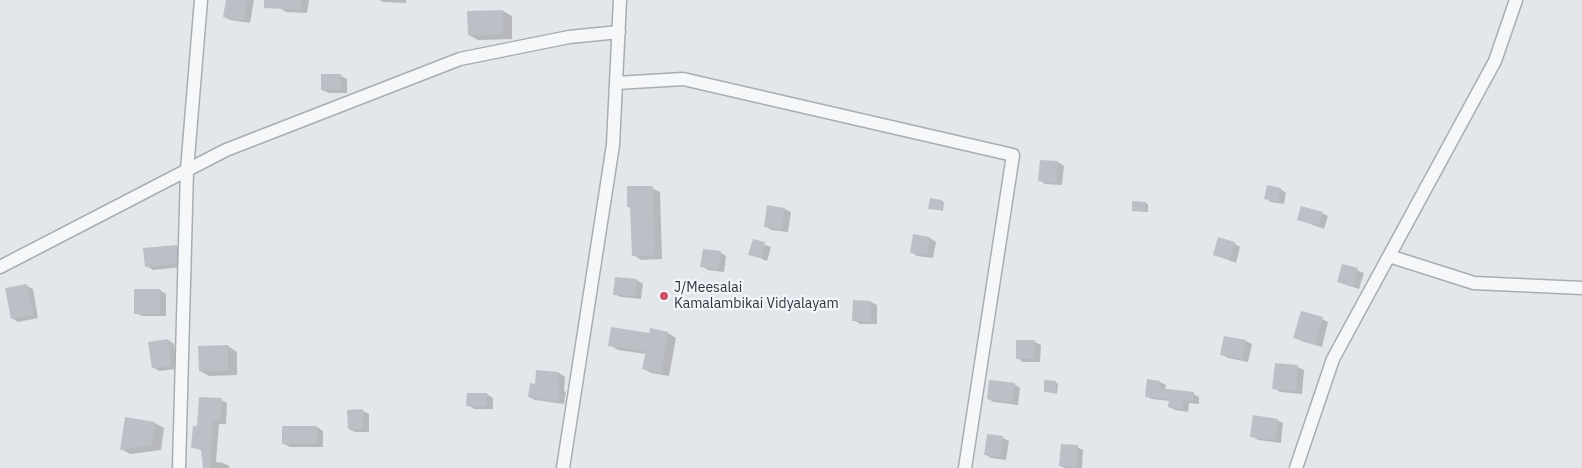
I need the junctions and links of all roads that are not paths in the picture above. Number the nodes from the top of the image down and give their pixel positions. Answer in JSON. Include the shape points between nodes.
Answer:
{"nodes":[{"id":1,"x":200,"y":0,"type":"edge"},
{"id":2,"x":620,"y":0,"type":"edge"},
{"id":3,"x":1516,"y":0,"type":"edge"},
{"id":4,"x":619,"y":32,"type":"junction"},
{"id":5,"x":616,"y":84,"type":"junction"},
{"id":6,"x":187,"y":170,"type":"junction"},
{"id":7,"x":1389,"y":256,"type":"junction"},
{"id":8,"x":0,"y":267,"type":"edge"},
{"id":9,"x":1582,"y":288,"type":"edge"},
{"id":10,"x":179,"y":468,"type":"edge"},
{"id":11,"x":563,"y":468,"type":"edge"},
{"id":12,"x":965,"y":468,"type":"edge"},
{"id":13,"x":1296,"y":468,"type":"edge"}],
"edges":[{"from":1,"to":6,"type":"street"},
{"from":2,"to":4,"type":"street"},
{"from":3,"to":7,"type":"street","via":[[1495,61]]},
{"from":4,"to":5,"type":"street"},
{"from":4,"to":6,"type":"street","via":[[569,37],[460,59],[226,150]]},
{"from":5,"to":11,"type":"street","via":[[613,145]]},
{"from":5,"to":12,"type":"street","via":[[683,78],[1013,155]]},
{"from":6,"to":8,"type":"street"},
{"from":6,"to":10,"type":"street"},
{"from":7,"to":9,"type":"street","via":[[1474,283]]},
{"from":7,"to":13,"type":"street","via":[[1334,359]]}]}
